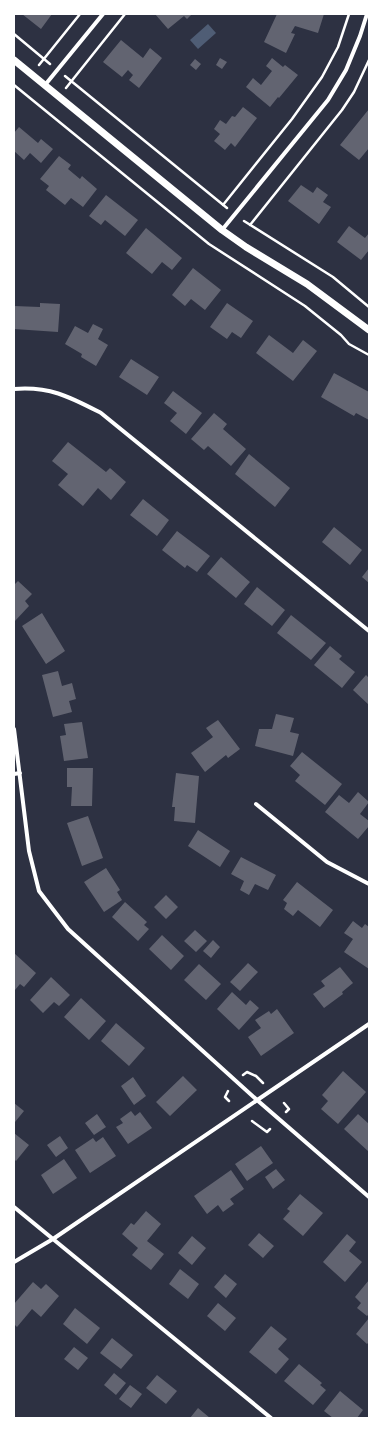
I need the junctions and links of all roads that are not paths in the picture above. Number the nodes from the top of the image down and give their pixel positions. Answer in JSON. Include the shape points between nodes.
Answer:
{"nodes":[{"id":1,"x":103,"y":14,"type":"edge"},
{"id":2,"x":367,"y":14,"type":"edge"},
{"id":3,"x":14,"y":60,"type":"edge"},
{"id":4,"x":45,"y":85,"type":"junction"},
{"id":5,"x":222,"y":230,"type":"junction"},
{"id":6,"x":369,"y":330,"type":"edge"},
{"id":7,"x":14,"y":389,"type":"edge"},
{"id":8,"x":369,"y":631,"type":"edge"},
{"id":9,"x":14,"y":730,"type":"edge"},
{"id":10,"x":20,"y":773,"type":"junction"},
{"id":11,"x":14,"y":774,"type":"edge"},
{"id":12,"x":256,"y":804,"type":"dead end"},
{"id":13,"x":369,"y":884,"type":"edge"},
{"id":14,"x":369,"y":1024,"type":"edge"},
{"id":15,"x":257,"y":1100,"type":"junction"},
{"id":16,"x":369,"y":1197,"type":"edge"},
{"id":17,"x":14,"y":1207,"type":"edge"},
{"id":18,"x":53,"y":1239,"type":"junction"},
{"id":19,"x":14,"y":1262,"type":"edge"},
{"id":20,"x":272,"y":1418,"type":"edge"}],
"edges":[{"from":1,"to":4,"type":"street"},
{"from":2,"to":5,"type":"street","via":[[346,70],[328,100]]},
{"from":3,"to":4,"type":"street"},
{"from":4,"to":5,"type":"street"},
{"from":5,"to":6,"type":"street","via":[[307,284]]},
{"from":7,"to":8,"type":"street","via":[[28,388],[65,394],[101,413]]},
{"from":9,"to":10,"type":"street"},
{"from":10,"to":11,"type":"street"},
{"from":10,"to":15,"type":"street","via":[[29,851],[39,890],[68,929]]},
{"from":12,"to":13,"type":"street","via":[[327,862]]},
{"from":14,"to":15,"type":"street"},
{"from":15,"to":16,"type":"street"},
{"from":15,"to":18,"type":"street"},
{"from":17,"to":18,"type":"street"},
{"from":18,"to":19,"type":"street"},
{"from":18,"to":20,"type":"street"}]}
